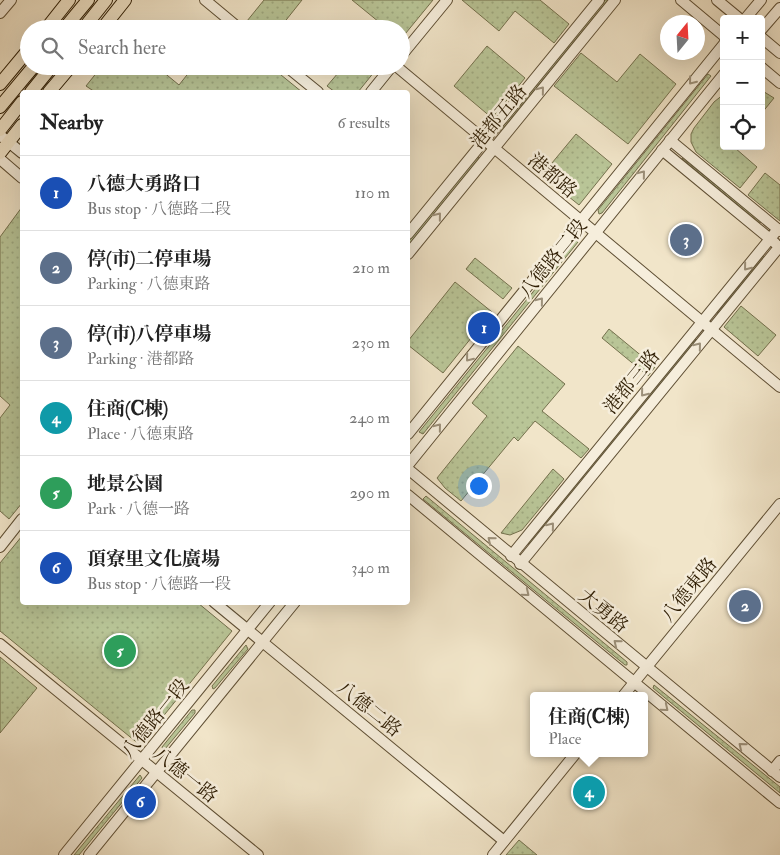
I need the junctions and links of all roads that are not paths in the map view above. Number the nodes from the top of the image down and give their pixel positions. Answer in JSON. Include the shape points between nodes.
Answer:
{"nodes":[{"id":1,"x":11,"y":0,"type":"edge"},
{"id":2,"x":69,"y":0,"type":"edge"},
{"id":3,"x":88,"y":0,"type":"edge"},
{"id":4,"x":106,"y":0,"type":"edge"},
{"id":5,"x":125,"y":0,"type":"edge"},
{"id":6,"x":205,"y":0,"type":"edge"},
{"id":7,"x":447,"y":0,"type":"edge"},
{"id":8,"x":599,"y":0,"type":"edge"},
{"id":9,"x":615,"y":0,"type":"edge"},
{"id":10,"x":681,"y":0,"type":"edge"},
{"id":11,"x":717,"y":0,"type":"edge"},
{"id":12,"x":761,"y":0,"type":"edge"},
{"id":13,"x":780,"y":8,"type":"edge"},
{"id":14,"x":0,"y":14,"type":"edge"},
{"id":15,"x":735,"y":15,"type":"edge"},
{"id":16,"x":749,"y":15,"type":"edge"},
{"id":17,"x":53,"y":20,"type":"edge"},
{"id":18,"x":71,"y":20,"type":"edge"},
{"id":19,"x":90,"y":20,"type":"edge"},
{"id":20,"x":109,"y":20,"type":"edge"},
{"id":21,"x":229,"y":20,"type":"edge"},
{"id":22,"x":765,"y":25,"type":"edge"},
{"id":23,"x":720,"y":33,"type":"edge"},
{"id":24,"x":765,"y":40,"type":"edge"},
{"id":25,"x":410,"y":45,"type":"edge"},
{"id":26,"x":720,"y":49,"type":"edge"},
{"id":27,"x":780,"y":52,"type":"edge"},
{"id":28,"x":20,"y":60,"type":"edge"},
{"id":29,"x":765,"y":70,"type":"edge"},
{"id":30,"x":27,"y":75,"type":"edge"},
{"id":31,"x":45,"y":75,"type":"edge"},
{"id":32,"x":63,"y":75,"type":"edge"},
{"id":33,"x":297,"y":75,"type":"edge"},
{"id":34,"x":385,"y":75,"type":"edge"},
{"id":35,"x":407,"y":75,"type":"edge"},
{"id":36,"x":720,"y":79,"type":"edge"},
{"id":37,"x":780,"y":83,"type":"edge"},
{"id":38,"x":0,"y":84,"type":"edge"},
{"id":39,"x":33,"y":90,"type":"edge"},
{"id":40,"x":51,"y":90,"type":"edge"},
{"id":41,"x":316,"y":90,"type":"edge"},
{"id":42,"x":373,"y":90,"type":"edge"},
{"id":43,"x":20,"y":105,"type":"edge"},
{"id":44,"x":0,"y":107,"type":"edge"},
{"id":45,"x":20,"y":126,"type":"edge"},
{"id":46,"x":0,"y":130,"type":"edge"},
{"id":47,"x":4,"y":138,"type":"edge"},
{"id":48,"x":484,"y":140,"type":"junction"},
{"id":49,"x":670,"y":140,"type":"junction"},
{"id":50,"x":494,"y":148,"type":"junction"},
{"id":51,"x":662,"y":150,"type":"junction"},
{"id":52,"x":20,"y":151,"type":"edge"},
{"id":53,"x":0,"y":153,"type":"edge"},
{"id":54,"x":0,"y":159,"type":"edge"},
{"id":55,"x":20,"y":176,"type":"edge"},
{"id":56,"x":580,"y":220,"type":"junction"},
{"id":57,"x":779,"y":230,"type":"edge"},
{"id":58,"x":410,"y":232,"type":"edge"},
{"id":59,"x":595,"y":233,"type":"junction"},
{"id":60,"x":770,"y":239,"type":"junction"},
{"id":61,"x":780,"y":247,"type":"edge"},
{"id":62,"x":410,"y":252,"type":"edge"},
{"id":63,"x":702,"y":322,"type":"junction"},
{"id":64,"x":712,"y":330,"type":"junction"},
{"id":65,"x":780,"y":387,"type":"edge"},
{"id":66,"x":410,"y":432,"type":"edge"},
{"id":67,"x":410,"y":463,"type":"edge"},
{"id":68,"x":410,"y":471,"type":"edge"},
{"id":69,"x":410,"y":497,"type":"edge"},
{"id":70,"x":780,"y":504,"type":"edge"},
{"id":71,"x":20,"y":521,"type":"edge"},
{"id":72,"x":1,"y":542,"type":"edge"},
{"id":73,"x":511,"y":556,"type":"junction"},
{"id":74,"x":520,"y":564,"type":"junction"},
{"id":75,"x":218,"y":605,"type":"edge"},
{"id":76,"x":268,"y":605,"type":"edge"},
{"id":77,"x":293,"y":605,"type":"edge"},
{"id":78,"x":248,"y":630,"type":"junction"},
{"id":79,"x":263,"y":642,"type":"junction"},
{"id":80,"x":0,"y":644,"type":"edge"},
{"id":81,"x":646,"y":667,"type":"junction"},
{"id":82,"x":634,"y":682,"type":"junction"},
{"id":83,"x":626,"y":692,"type":"edge"},
{"id":84,"x":646,"y":692,"type":"edge"},
{"id":85,"x":196,"y":693,"type":"junction"},
{"id":86,"x":648,"y":694,"type":"edge"},
{"id":87,"x":211,"y":705,"type":"junction"},
{"id":88,"x":573,"y":757,"type":"edge"},
{"id":89,"x":142,"y":760,"type":"junction"},
{"id":90,"x":780,"y":761,"type":"edge"},
{"id":91,"x":156,"y":772,"type":"junction"},
{"id":92,"x":776,"y":774,"type":"edge"},
{"id":93,"x":780,"y":802,"type":"edge"},
{"id":94,"x":504,"y":841,"type":"junction"},
{"id":95,"x":64,"y":855,"type":"edge"},
{"id":96,"x":89,"y":855,"type":"edge"},
{"id":97,"x":258,"y":855,"type":"edge"},
{"id":98,"x":493,"y":855,"type":"edge"}],
"edges":[{"from":1,"to":14,"type":"street"},
{"from":2,"to":17,"type":"main road"},
{"from":3,"to":18,"type":"main road"},
{"from":4,"to":19,"type":"main road"},
{"from":5,"to":20,"type":"main road"},
{"from":6,"to":21,"type":"street"},
{"from":7,"to":25,"type":"street"},
{"from":8,"to":48,"type":"street","name":"港都五路"},
{"from":50,"to":9,"type":"street","name":"港都五路","one_way":true},
{"from":10,"to":23,"type":"street"},
{"from":11,"to":15,"type":"street"},
{"from":12,"to":16,"type":"street"},
{"from":13,"to":22,"type":"street"},
{"from":24,"to":27,"type":"street"},
{"from":26,"to":56,"type":"street","name":"八德路二段","one_way":true},
{"from":28,"to":38,"type":"main road"},
{"from":29,"to":37,"type":"street"},
{"from":30,"to":44,"type":"main road"},
{"from":31,"to":39,"type":"main road"},
{"from":32,"to":40,"type":"main road"},
{"from":33,"to":41,"type":"street"},
{"from":34,"to":42,"type":"street"},
{"from":35,"to":48,"type":"street","name":"港都路"},
{"from":36,"to":49,"type":"street","name":"八德路二段"},
{"from":43,"to":46,"type":"main road"},
{"from":45,"to":47,"type":"main road"},
{"from":47,"to":52,"type":"street"},
{"from":47,"to":53,"type":"main road"},
{"from":48,"to":50,"type":"street","name":"港都路"},
{"from":48,"to":58,"type":"street","name":"港都五路"},
{"from":49,"to":51,"type":"street","name":"八德路二段"},
{"from":49,"to":57,"type":"street"},
{"from":50,"to":56,"type":"street","name":"港都路"},
{"from":62,"to":50,"type":"street","name":"港都五路","one_way":true},
{"from":59,"to":51,"type":"street","name":"八德路二段","one_way":true},
{"from":51,"to":60,"type":"street"},
{"from":54,"to":55,"type":"street"},
{"from":56,"to":59,"type":"street","name":"港都路"},
{"from":56,"to":66,"type":"street","name":"八德路二段","one_way":true},
{"from":57,"to":60,"type":"street","name":"港都三路"},
{"from":59,"to":63,"type":"street","name":"港都路"},
{"from":67,"to":59,"type":"street","name":"八德路二段","one_way":true},
{"from":60,"to":61,"type":"street"},
{"from":60,"to":63,"type":"street","name":"港都三路","one_way":true},
{"from":61,"to":64,"type":"street","name":"港都三路"},
{"from":63,"to":64,"type":"street","name":"港都路"},
{"from":63,"to":73,"type":"street","name":"港都三路","one_way":true},
{"from":64,"to":65,"type":"street","name":"港都路"},
{"from":74,"to":64,"type":"street","name":"港都三路","one_way":true},
{"from":73,"to":68,"type":"street","name":"大勇路","one_way":true},
{"from":69,"to":82,"type":"street","name":"大勇路","one_way":true},
{"from":70,"to":81,"type":"street","name":"八德東路"},
{"from":71,"to":72,"type":"street"},
{"from":73,"to":74,"type":"street","name":"大勇路"},
{"from":81,"to":74,"type":"street","name":"大勇路","one_way":true},
{"from":75,"to":78,"type":"street","name":"八德二路"},
{"from":76,"to":78,"type":"street","name":"八德路一段"},
{"from":77,"to":79,"type":"street","name":"八德路一段"},
{"from":78,"to":79,"type":"street","name":"八德二路"},
{"from":78,"to":85,"type":"street","name":"八德路一段"},
{"from":79,"to":87,"type":"street","name":"八德路一段"},
{"from":79,"to":94,"type":"street","name":"八德二路"},
{"from":80,"to":89,"type":"street","name":"八德一路"},
{"from":81,"to":82,"type":"street","name":"八德東路"},
{"from":92,"to":81,"type":"street","name":"大勇路","one_way":true},
{"from":82,"to":83,"type":"street","name":"八德東路"},
{"from":82,"to":84,"type":"street","name":"大勇路","one_way":true},
{"from":85,"to":87,"type":"street"},
{"from":85,"to":89,"type":"street","name":"八德路一段"},
{"from":86,"to":93,"type":"street","name":"大勇路","one_way":true},
{"from":87,"to":91,"type":"street","name":"八德路一段"},
{"from":88,"to":94,"type":"street"},
{"from":89,"to":91,"type":"street","name":"八德一路"},
{"from":89,"to":95,"type":"street","name":"八德路一段"},
{"from":90,"to":92,"type":"street"},
{"from":91,"to":96,"type":"street","name":"八德路一段"},
{"from":91,"to":97,"type":"street","name":"八德一路"},
{"from":94,"to":98,"type":"street"}]}
